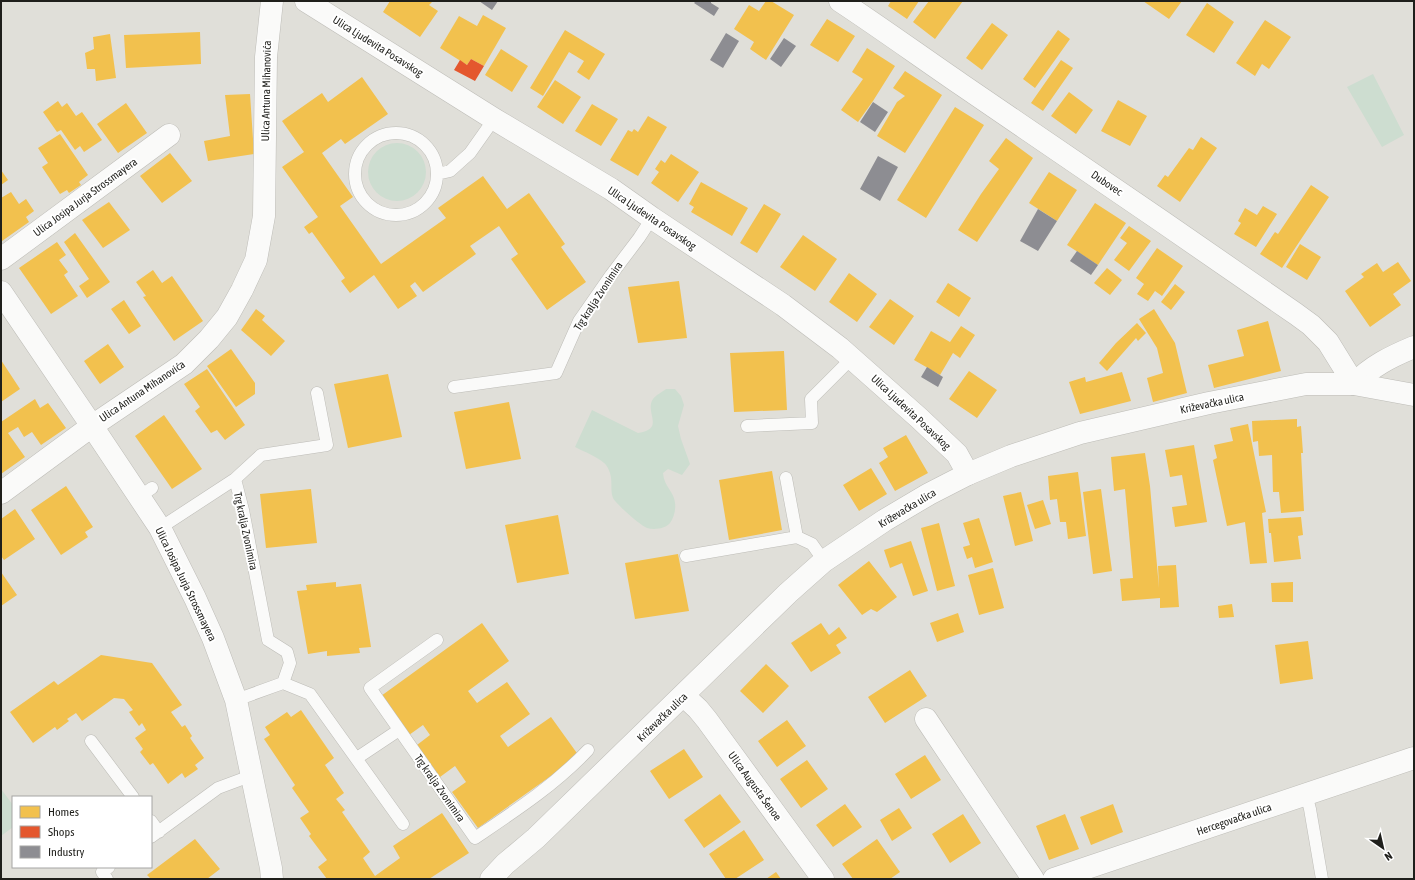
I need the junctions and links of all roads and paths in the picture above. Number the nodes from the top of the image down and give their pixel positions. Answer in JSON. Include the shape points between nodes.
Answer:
{"nodes":[{"id":1,"x":272,"y":1,"type":"edge"},
{"id":2,"x":306,"y":1,"type":"edge"},
{"id":3,"x":840,"y":1,"type":"edge"},
{"id":4,"x":494,"y":119,"type":"junction"},
{"id":5,"x":169,"y":135,"type":"dead end"},
{"id":6,"x":437,"y":174,"type":"junction"},
{"id":7,"x":652,"y":218,"type":"junction"},
{"id":8,"x":1,"y":259,"type":"edge"},
{"id":9,"x":1,"y":292,"type":"edge"},
{"id":10,"x":1414,"y":347,"type":"edge"},
{"id":11,"x":852,"y":358,"type":"junction"},
{"id":12,"x":1354,"y":384,"type":"junction"},
{"id":13,"x":454,"y":388,"type":"dead end"},
{"id":14,"x":317,"y":393,"type":"dead end"},
{"id":15,"x":1414,"y":395,"type":"edge"},
{"id":16,"x":92,"y":426,"type":"junction"},
{"id":17,"x":747,"y":426,"type":"dead end"},
{"id":18,"x":968,"y":474,"type":"junction"},
{"id":19,"x":786,"y":478,"type":"dead end"},
{"id":20,"x":235,"y":479,"type":"junction"},
{"id":21,"x":1,"y":493,"type":"edge"},
{"id":22,"x":160,"y":528,"type":"junction"},
{"id":23,"x":798,"y":537,"type":"junction"},
{"id":24,"x":686,"y":556,"type":"dead end"},
{"id":25,"x":824,"y":561,"type":"junction"},
{"id":26,"x":437,"y":640,"type":"dead end"},
{"id":27,"x":283,"y":683,"type":"junction"},
{"id":28,"x":684,"y":696,"type":"junction"},
{"id":29,"x":236,"y":700,"type":"junction"},
{"id":30,"x":926,"y":718,"type":"dead end"},
{"id":31,"x":399,"y":730,"type":"junction"},
{"id":32,"x":91,"y":741,"type":"dead end"},
{"id":33,"x":588,"y":750,"type":"dead end"},
{"id":34,"x":357,"y":758,"type":"junction"},
{"id":35,"x":1414,"y":758,"type":"edge"},
{"id":36,"x":253,"y":775,"type":"junction"},
{"id":37,"x":1306,"y":794,"type":"junction"},
{"id":38,"x":132,"y":796,"type":"edge"},
{"id":39,"x":152,"y":824,"type":"edge"},
{"id":40,"x":403,"y":824,"type":"dead end"},
{"id":41,"x":155,"y":834,"type":"edge"},
{"id":42,"x":108,"y":868,"type":"edge"},
{"id":43,"x":498,"y":872,"type":"edge"},
{"id":44,"x":273,"y":875,"type":"edge"},
{"id":45,"x":107,"y":879,"type":"edge"},
{"id":46,"x":474,"y":879,"type":"edge"},
{"id":47,"x":824,"y":879,"type":"edge"},
{"id":48,"x":1033,"y":879,"type":"edge"},
{"id":49,"x":1054,"y":879,"type":"edge"},
{"id":50,"x":1322,"y":879,"type":"edge"}],
"edges":[{"from":1,"to":16,"type":"street","name":"Ulica Antuna Mihanovića","via":[[266,57],[264,216],[256,260],[227,317],[209,340],[184,364]]},
{"from":2,"to":4,"type":"street","name":"Ulica Ljudevita Posavskog"},
{"from":3,"to":12,"type":"street","name":"Dubovec","via":[[1311,325],[1328,342]]},
{"from":4,"to":6,"type":"lane","via":[[470,153],[450,171]]},
{"from":4,"to":7,"type":"street","name":"Ulica Ljudevita Posavskog"},
{"from":5,"to":8,"type":"street","name":"Ulica Josipa Jurja Strossmayera"},
{"from":6,"to":6,"type":"lane","via":[[435,159],[429,148],[420,140],[398,132],[384,134],[362,151],[356,163],[355,177],[358,191],[366,202],[390,215],[416,210],[425,203],[433,194]]},
{"from":7,"to":11,"type":"street","name":"Ulica Ljudevita Posavskog","via":[[783,305]]},
{"from":7,"to":13,"type":"lane","name":"Trg kralja Zvonimira","via":[[579,321],[556,373]]},
{"from":9,"to":16,"type":"street","name":"Ulica Josipa Jurja Strossmayera"},
{"from":10,"to":12,"type":"street","via":[[1380,363]]},
{"from":11,"to":17,"type":"lane","via":[[811,399],[812,423]]},
{"from":11,"to":18,"type":"street","name":"Ulica Ljudevita Posavskog","via":[[957,454]]},
{"from":12,"to":15,"type":"street","name":"Križevačka ulica"},
{"from":12,"to":18,"type":"street","name":"Križevačka ulica","via":[[1306,384],[1088,431],[1011,456]]},
{"from":14,"to":20,"type":"lane","via":[[327,445],[261,455]]},
{"from":16,"to":21,"type":"street","name":"Ulica Antuna Mihanovića"},
{"from":16,"to":22,"type":"street","name":"Ulica Josipa Jurja Strossmayera","via":[[145,493]]},
{"from":18,"to":25,"type":"street","name":"Križevačka ulica","via":[[928,494]]},
{"from":19,"to":23,"type":"lane"},
{"from":20,"to":22,"type":"lane","name":"Trg kralja Zvonimira"},
{"from":20,"to":27,"type":"lane","name":"Trg kralja Zvonimira","via":[[268,640],[287,652],[290,663]]},
{"from":22,"to":29,"type":"street","name":"Ulica Josipa Jurja Strossmayera","via":[[213,638]]},
{"from":23,"to":24,"type":"lane"},
{"from":23,"to":25,"type":"lane","via":[[812,544]]},
{"from":25,"to":28,"type":"street","name":"Križevačka ulica"},
{"from":26,"to":31,"type":"lane","name":"Trg kralja Zvonimira","via":[[370,688]]},
{"from":27,"to":29,"type":"lane"},
{"from":27,"to":34,"type":"lane","via":[[310,694]]},
{"from":28,"to":43,"type":"street","name":"Križevačka ulica"},
{"from":28,"to":47,"type":"street","name":"Ulica Augusta Šenoe","via":[[707,720]]},
{"from":29,"to":36,"type":"street","name":"Ulica Josipa Jurja Strossmayera"},
{"from":30,"to":48,"type":"street"},
{"from":31,"to":33,"type":"lane","name":"Trg kralja Zvonimira","via":[[475,838],[541,792],[573,767]]},
{"from":31,"to":34,"type":"lane"},
{"from":32,"to":38,"type":"lane"},
{"from":34,"to":40,"type":"lane"},
{"from":35,"to":37,"type":"street","name":"Hercegovačka ulica"},
{"from":36,"to":41,"type":"lane","via":[[218,788]]},
{"from":36,"to":44,"type":"street","name":"Ulica Josipa Jurja Strossmayera"},
{"from":37,"to":49,"type":"street","name":"Hercegovačka ulica"},
{"from":37,"to":50,"type":"lane"},
{"from":39,"to":41,"type":"lane"},
{"from":42,"to":45,"type":"lane","via":[[102,872]]},
{"from":43,"to":46,"type":"street","name":"Križevačka ulica"}]}
